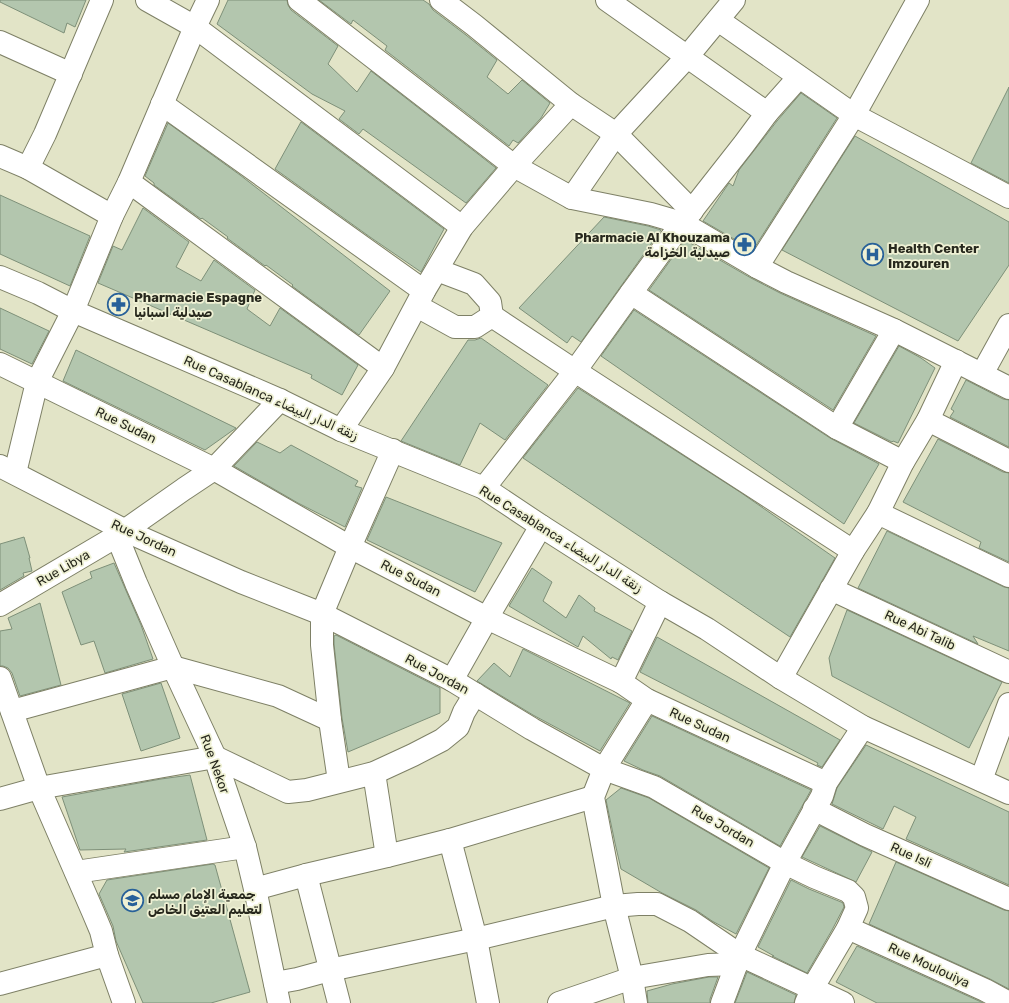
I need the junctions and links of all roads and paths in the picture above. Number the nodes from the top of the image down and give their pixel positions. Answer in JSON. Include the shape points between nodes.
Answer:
{"nodes":[{"id":1,"x":102,"y":0,"type":"edge"},
{"id":2,"x":147,"y":0,"type":"edge"},
{"id":3,"x":208,"y":0,"type":"edge"},
{"id":4,"x":299,"y":0,"type":"edge"},
{"id":5,"x":441,"y":0,"type":"edge"},
{"id":6,"x":607,"y":0,"type":"edge"},
{"id":7,"x":734,"y":0,"type":"edge"},
{"id":8,"x":918,"y":0,"type":"edge"},
{"id":9,"x":718,"y":20,"type":"junction"},
{"id":10,"x":195,"y":27,"type":"junction"},
{"id":11,"x":0,"y":42,"type":"edge"},
{"id":12,"x":687,"y":56,"type":"junction"},
{"id":13,"x":71,"y":74,"type":"junction"},
{"id":14,"x":799,"y":77,"type":"junction"},
{"id":15,"x":162,"y":104,"type":"junction"},
{"id":16,"x":571,"y":104,"type":"junction"},
{"id":17,"x":767,"y":114,"type":"junction"},
{"id":18,"x":854,"y":115,"type":"junction"},
{"id":19,"x":616,"y":134,"type":"junction"},
{"id":20,"x":0,"y":156,"type":"edge"},
{"id":21,"x":514,"y":166,"type":"junction"},
{"id":22,"x":28,"y":168,"type":"junction"},
{"id":23,"x":129,"y":182,"type":"junction"},
{"id":24,"x":1009,"y":197,"type":"edge"},
{"id":25,"x":572,"y":198,"type":"junction"},
{"id":26,"x":112,"y":216,"type":"junction"},
{"id":27,"x":687,"y":217,"type":"junction"},
{"id":28,"x":462,"y":227,"type":"junction"},
{"id":29,"x":757,"y":267,"type":"junction"},
{"id":30,"x":437,"y":270,"type":"junction"},
{"id":31,"x":0,"y":277,"type":"edge"},
{"id":32,"x":631,"y":293,"type":"junction"},
{"id":33,"x":420,"y":299,"type":"junction"},
{"id":34,"x":73,"y":311,"type":"junction"},
{"id":35,"x":492,"y":316,"type":"junction"},
{"id":36,"x":1009,"y":325,"type":"edge"},
{"id":37,"x":894,"y":330,"type":"junction"},
{"id":38,"x":956,"y":361,"type":"junction"},
{"id":39,"x":0,"y":364,"type":"edge"},
{"id":40,"x":383,"y":368,"type":"junction"},
{"id":41,"x":575,"y":370,"type":"junction"},
{"id":42,"x":982,"y":374,"type":"junction"},
{"id":43,"x":37,"y":382,"type":"junction"},
{"id":44,"x":1009,"y":388,"type":"edge"},
{"id":45,"x":280,"y":400,"type":"junction"},
{"id":46,"x":928,"y":420,"type":"junction"},
{"id":47,"x":837,"y":428,"type":"junction"},
{"id":48,"x":341,"y":430,"type":"junction"},
{"id":49,"x":393,"y":450,"type":"junction"},
{"id":50,"x":1009,"y":461,"type":"edge"},
{"id":51,"x":903,"y":462,"type":"junction"},
{"id":52,"x":214,"y":469,"type":"junction"},
{"id":53,"x":8,"y":470,"type":"edge"},
{"id":54,"x":484,"y":488,"type":"junction"},
{"id":55,"x":878,"y":513,"type":"junction"},
{"id":56,"x":541,"y":526,"type":"junction"},
{"id":57,"x":122,"y":534,"type":"junction"},
{"id":58,"x":350,"y":547,"type":"junction"},
{"id":59,"x":853,"y":551,"type":"junction"},
{"id":60,"x":1009,"y":576,"type":"edge"},
{"id":61,"x":831,"y":589,"type":"junction"},
{"id":62,"x":660,"y":602,"type":"junction"},
{"id":63,"x":0,"y":605,"type":"edge"},
{"id":64,"x":322,"y":614,"type":"junction"},
{"id":65,"x":487,"y":618,"type":"junction"},
{"id":66,"x":173,"y":667,"type":"junction"},
{"id":67,"x":1009,"y":672,"type":"edge"},
{"id":68,"x":0,"y":678,"type":"edge"},
{"id":69,"x":781,"y":678,"type":"junction"},
{"id":70,"x":452,"y":680,"type":"junction"},
{"id":71,"x":621,"y":682,"type":"junction"},
{"id":72,"x":474,"y":694,"type":"junction"},
{"id":73,"x":647,"y":700,"type":"junction"},
{"id":74,"x":1009,"y":704,"type":"edge"},
{"id":75,"x":12,"y":711,"type":"junction"},
{"id":76,"x":330,"y":720,"type":"junction"},
{"id":77,"x":863,"y":727,"type":"junction"},
{"id":78,"x":215,"y":757,"type":"junction"},
{"id":79,"x":604,"y":769,"type":"junction"},
{"id":80,"x":374,"y":772,"type":"junction"},
{"id":81,"x":981,"y":780,"type":"junction"},
{"id":82,"x":339,"y":781,"type":"junction"},
{"id":83,"x":826,"y":783,"type":"junction"},
{"id":84,"x":39,"y":788,"type":"junction"},
{"id":85,"x":1009,"y":793,"type":"edge"},
{"id":86,"x":593,"y":797,"type":"junction"},
{"id":87,"x":0,"y":799,"type":"edge"},
{"id":88,"x":814,"y":809,"type":"junction"},
{"id":89,"x":450,"y":840,"type":"junction"},
{"id":90,"x":245,"y":847,"type":"junction"},
{"id":91,"x":387,"y":856,"type":"junction"},
{"id":92,"x":785,"y":863,"type":"junction"},
{"id":93,"x":76,"y":872,"type":"junction"},
{"id":94,"x":306,"y":875,"type":"junction"},
{"id":95,"x":255,"y":889,"type":"junction"},
{"id":96,"x":1009,"y":899,"type":"edge"},
{"id":97,"x":614,"y":906,"type":"junction"},
{"id":98,"x":848,"y":928,"type":"junction"},
{"id":99,"x":476,"y":939,"type":"junction"},
{"id":100,"x":107,"y":955,"type":"junction"},
{"id":101,"x":738,"y":959,"type":"junction"},
{"id":102,"x":330,"y":970,"type":"junction"},
{"id":103,"x":632,"y":978,"type":"junction"},
{"id":104,"x":0,"y":984,"type":"edge"},
{"id":105,"x":277,"y":993,"type":"edge"},
{"id":106,"x":809,"y":996,"type":"edge"},
{"id":107,"x":124,"y":1003,"type":"edge"},
{"id":108,"x":339,"y":1003,"type":"edge"},
{"id":109,"x":488,"y":1003,"type":"edge"},
{"id":110,"x":559,"y":1003,"type":"edge"},
{"id":111,"x":636,"y":1003,"type":"edge"},
{"id":112,"x":722,"y":1003,"type":"edge"},
{"id":113,"x":843,"y":1003,"type":"edge"},
{"id":114,"x":1009,"y":1003,"type":"edge"}],
"edges":[{"from":1,"to":13,"type":"street"},
{"from":2,"to":10,"type":"street"},
{"from":3,"to":10,"type":"street"},
{"from":4,"to":21,"type":"street"},
{"from":5,"to":16,"type":"street"},
{"from":6,"to":12,"type":"street"},
{"from":7,"to":9,"type":"street"},
{"from":8,"to":18,"type":"street"},
{"from":9,"to":12,"type":"street"},
{"from":9,"to":14,"type":"street"},
{"from":10,"to":15,"type":"street"},
{"from":10,"to":28,"type":"street"},
{"from":11,"to":13,"type":"street"},
{"from":12,"to":17,"type":"street"},
{"from":12,"to":19,"type":"street"},
{"from":13,"to":22,"type":"street"},
{"from":14,"to":17,"type":"street"},
{"from":14,"to":18,"type":"street"},
{"from":15,"to":23,"type":"street"},
{"from":15,"to":33,"type":"street"},
{"from":16,"to":19,"type":"street"},
{"from":16,"to":21,"type":"street"},
{"from":17,"to":27,"type":"street"},
{"from":18,"to":24,"type":"street"},
{"from":18,"to":29,"type":"street"},
{"from":19,"to":25,"type":"street"},
{"from":19,"to":27,"type":"street"},
{"from":20,"to":22,"type":"street"},
{"from":21,"to":25,"type":"street"},
{"from":21,"to":28,"type":"street"},
{"from":22,"to":26,"type":"street"},
{"from":23,"to":26,"type":"street"},
{"from":23,"to":40,"type":"street"},
{"from":25,"to":27,"type":"street","via":[[651,214]]},
{"from":26,"to":34,"type":"street"},
{"from":27,"to":29,"type":"street"},
{"from":27,"to":32,"type":"street"},
{"from":28,"to":30,"type":"street"},
{"from":29,"to":37,"type":"street"},
{"from":30,"to":33,"type":"street"},
{"from":30,"to":35,"type":"street","via":[[474,284],[490,302]]},
{"from":31,"to":34,"type":"street","name":"Rue Casablanca زنقة الدار البيضاء"},
{"from":32,"to":41,"type":"street"},
{"from":32,"to":47,"type":"street"},
{"from":33,"to":35,"type":"street","via":[[455,327],[475,327]]},
{"from":33,"to":40,"type":"street"},
{"from":34,"to":43,"type":"street"},
{"from":34,"to":45,"type":"street","name":"Rue Casablanca زنقة الدار البيضاء"},
{"from":35,"to":41,"type":"street"},
{"from":36,"to":42,"type":"street"},
{"from":37,"to":38,"type":"street"},
{"from":37,"to":47,"type":"street"},
{"from":38,"to":42,"type":"street"},
{"from":38,"to":46,"type":"street"},
{"from":39,"to":43,"type":"street","name":"Rue Sudan"},
{"from":40,"to":48,"type":"street"},
{"from":41,"to":54,"type":"street"},
{"from":41,"to":59,"type":"street"},
{"from":42,"to":44,"type":"street"},
{"from":43,"to":52,"type":"street","name":"Rue Sudan"},
{"from":43,"to":53,"type":"street"},
{"from":45,"to":48,"type":"street","name":"Rue Casablanca زنقة الدار البيضاء"},
{"from":45,"to":52,"type":"street","name":"Rue Libya"},
{"from":46,"to":50,"type":"street"},
{"from":46,"to":51,"type":"street"},
{"from":47,"to":51,"type":"street"},
{"from":48,"to":49,"type":"street","name":"Rue Casablanca زنقة الدار البيضاء"},
{"from":49,"to":54,"type":"street","name":"Rue Casablanca زنقة الدار البيضاء"},
{"from":49,"to":58,"type":"street"},
{"from":51,"to":55,"type":"street"},
{"from":52,"to":57,"type":"street","name":"Rue Libya"},
{"from":52,"to":58,"type":"street","name":"Rue Sudan"},
{"from":53,"to":57,"type":"street","name":"Rue Jordan"},
{"from":54,"to":56,"type":"street","name":"Rue Casablanca زنقة الدار البيضاء"},
{"from":55,"to":59,"type":"street"},
{"from":55,"to":60,"type":"street"},
{"from":56,"to":62,"type":"street","name":"Rue Casablanca زنقة الدار البيضاء"},
{"from":56,"to":65,"type":"street"},
{"from":57,"to":63,"type":"street","name":"Rue Libya"},
{"from":57,"to":64,"type":"street","name":"Rue Jordan"},
{"from":57,"to":66,"type":"street","name":"Rue Nekor","via":[[136,583]]},
{"from":58,"to":64,"type":"street"},
{"from":58,"to":65,"type":"street","name":"Rue Sudan"},
{"from":59,"to":61,"type":"street"},
{"from":61,"to":67,"type":"street","name":"Rue Abi Talib"},
{"from":61,"to":69,"type":"street"},
{"from":62,"to":69,"type":"street","name":"Rue Casablanca زنقة الدار البيضاء","via":[[707,629]]},
{"from":62,"to":71,"type":"street"},
{"from":64,"to":70,"type":"street","name":"Rue Jordan"},
{"from":64,"to":76,"type":"street","via":[[322,645]]},
{"from":65,"to":70,"type":"street"},
{"from":65,"to":71,"type":"street","name":"Rue Sudan"},
{"from":66,"to":75,"type":"street"},
{"from":66,"to":76,"type":"street","via":[[278,696]]},
{"from":66,"to":78,"type":"street","name":"Rue Nekor"},
{"from":68,"to":75,"type":"street"},
{"from":69,"to":77,"type":"street","name":"Rue Casablanca زنقة الدار البيضاء"},
{"from":70,"to":72,"type":"street","name":"Rue Jordan"},
{"from":71,"to":73,"type":"street","name":"Rue Sudan"},
{"from":72,"to":79,"type":"street","name":"Rue Jordan"},
{"from":72,"to":80,"type":"street","via":[[458,727],[442,740],[413,756]]},
{"from":73,"to":79,"type":"street"},
{"from":73,"to":83,"type":"street","name":"Rue Sudan"},
{"from":74,"to":81,"type":"street"},
{"from":75,"to":84,"type":"street"},
{"from":76,"to":82,"type":"street"},
{"from":77,"to":81,"type":"street","name":"Rue Casablanca زنقة الدار البيضاء"},
{"from":77,"to":83,"type":"street"},
{"from":78,"to":82,"type":"street","via":[[288,792],[307,790]]},
{"from":78,"to":84,"type":"street"},
{"from":78,"to":90,"type":"street","name":"Rue Nekor"},
{"from":79,"to":86,"type":"street"},
{"from":79,"to":92,"type":"street","name":"Rue Jordan","via":[[654,787]]},
{"from":80,"to":82,"type":"street"},
{"from":80,"to":91,"type":"street"},
{"from":81,"to":85,"type":"street","name":"Rue Casablanca زنقة الدار البيضاء"},
{"from":83,"to":88,"type":"street"},
{"from":84,"to":87,"type":"street"},
{"from":84,"to":93,"type":"street"},
{"from":86,"to":89,"type":"street"},
{"from":86,"to":97,"type":"street"},
{"from":88,"to":92,"type":"street"},
{"from":88,"to":96,"type":"street","name":"Rue Isli"},
{"from":89,"to":91,"type":"street"},
{"from":89,"to":99,"type":"street"},
{"from":90,"to":93,"type":"street"},
{"from":90,"to":95,"type":"street","name":"Rue Nekor"},
{"from":91,"to":94,"type":"street"},
{"from":92,"to":98,"type":"street","name":"Rue Jordan","via":[[848,891],[854,898],[857,908]]},
{"from":92,"to":101,"type":"street"},
{"from":93,"to":100,"type":"street","via":[[101,931]]},
{"from":94,"to":95,"type":"street"},
{"from":94,"to":102,"type":"street"},
{"from":95,"to":105,"type":"street","name":"Rue Nekor"},
{"from":97,"to":99,"type":"street"},
{"from":97,"to":101,"type":"street","via":[[657,904],[690,920]]},
{"from":97,"to":103,"type":"street"},
{"from":98,"to":106,"type":"street"},
{"from":98,"to":114,"type":"street","name":"Rue Moulouiya"},
{"from":99,"to":102,"type":"street"},
{"from":99,"to":109,"type":"street"},
{"from":100,"to":104,"type":"street"},
{"from":100,"to":107,"type":"street"},
{"from":101,"to":103,"type":"street"},
{"from":101,"to":106,"type":"street"},
{"from":101,"to":112,"type":"street"},
{"from":102,"to":105,"type":"street","via":[[297,979]]},
{"from":102,"to":108,"type":"street"},
{"from":103,"to":110,"type":"street"},
{"from":103,"to":111,"type":"street"},
{"from":106,"to":113,"type":"street"}]}
